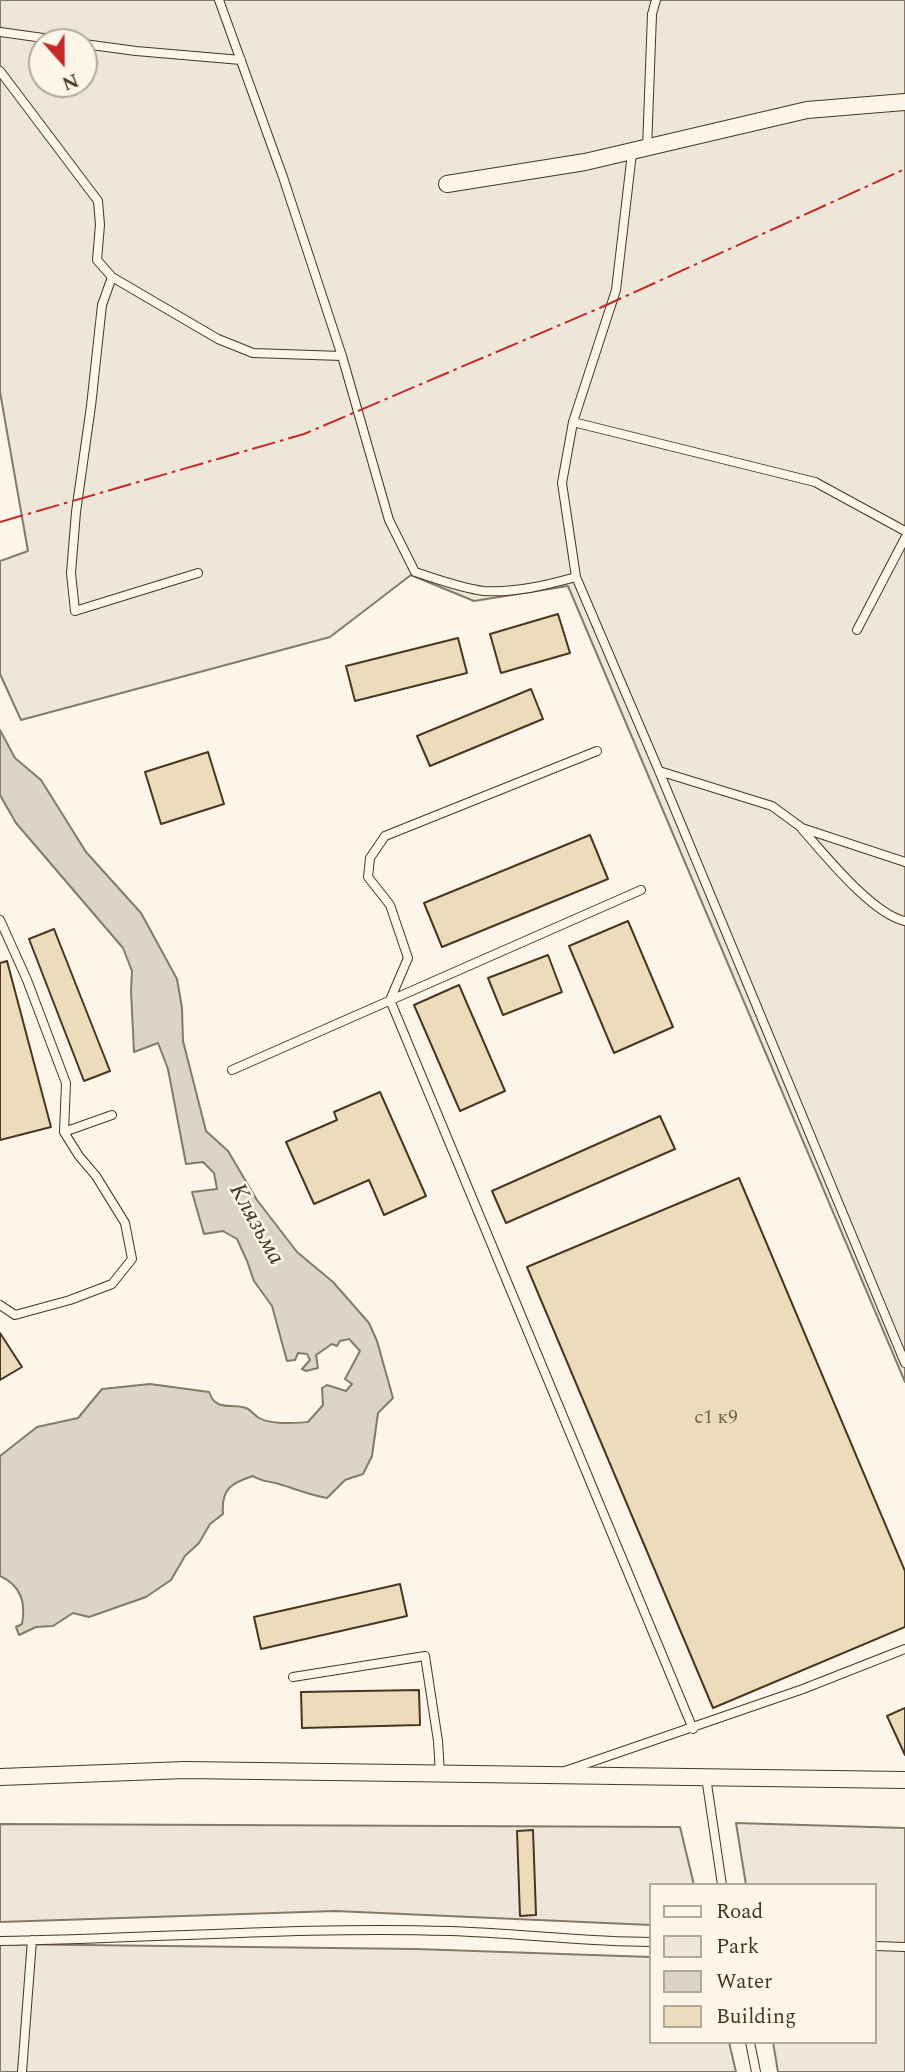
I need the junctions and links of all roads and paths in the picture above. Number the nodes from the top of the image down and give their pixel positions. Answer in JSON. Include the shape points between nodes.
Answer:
{"nodes":[{"id":1,"x":219,"y":0,"type":"edge"},
{"id":2,"x":656,"y":0,"type":"edge"},
{"id":3,"x":0,"y":32,"type":"edge"},
{"id":4,"x":28,"y":36,"type":"edge"},
{"id":5,"x":98,"y":46,"type":"edge"},
{"id":6,"x":241,"y":60,"type":"junction"},
{"id":7,"x":0,"y":71,"type":"edge"},
{"id":8,"x":905,"y":102,"type":"edge"},
{"id":9,"x":639,"y":151,"type":"junction"},
{"id":10,"x":447,"y":184,"type":"dead end"},
{"id":11,"x":112,"y":277,"type":"junction"},
{"id":12,"x":342,"y":356,"type":"junction"},
{"id":13,"x":573,"y":422,"type":"junction"},
{"id":14,"x":905,"y":531,"type":"edge"},
{"id":15,"x":905,"y":538,"type":"edge"},
{"id":16,"x":198,"y":573,"type":"dead end"},
{"id":17,"x":576,"y":577,"type":"junction"},
{"id":18,"x":857,"y":629,"type":"dead end"},
{"id":19,"x":597,"y":751,"type":"dead end"},
{"id":20,"x":659,"y":771,"type":"junction"},
{"id":21,"x":802,"y":828,"type":"junction"},
{"id":22,"x":905,"y":862,"type":"edge"},
{"id":23,"x":641,"y":890,"type":"dead end"},
{"id":24,"x":0,"y":920,"type":"edge"},
{"id":25,"x":905,"y":921,"type":"edge"},
{"id":26,"x":390,"y":1000,"type":"junction"},
{"id":27,"x":232,"y":1070,"type":"dead end"},
{"id":28,"x":112,"y":1115,"type":"dead end"},
{"id":29,"x":64,"y":1132,"type":"junction"},
{"id":30,"x":0,"y":1305,"type":"edge"},
{"id":31,"x":905,"y":1363,"type":"edge"},
{"id":32,"x":905,"y":1649,"type":"edge"},
{"id":33,"x":293,"y":1677,"type":"dead end"},
{"id":34,"x":692,"y":1728,"type":"junction"},
{"id":35,"x":440,"y":1774,"type":"junction"},
{"id":36,"x":552,"y":1775,"type":"junction"},
{"id":37,"x":0,"y":1777,"type":"edge"},
{"id":38,"x":706,"y":1777,"type":"junction"},
{"id":39,"x":905,"y":1780,"type":"edge"},
{"id":40,"x":722,"y":1883,"type":"edge"},
{"id":41,"x":33,"y":1940,"type":"junction"},
{"id":42,"x":0,"y":1941,"type":"edge"},
{"id":43,"x":650,"y":1942,"type":"edge"},
{"id":44,"x":877,"y":1946,"type":"edge"},
{"id":45,"x":905,"y":1947,"type":"edge"},
{"id":46,"x":750,"y":2044,"type":"edge"},
{"id":47,"x":22,"y":2072,"type":"edge"},
{"id":48,"x":756,"y":2072,"type":"edge"}],
"edges":[{"from":1,"to":6,"type":"lane"},
{"from":2,"to":9,"type":"lane"},
{"from":3,"to":4,"type":"lane"},
{"from":5,"to":6,"type":"lane"},
{"from":6,"to":12,"type":"lane"},
{"from":7,"to":11,"type":"lane","via":[[98,201],[97,260]]},
{"from":8,"to":9,"type":"street","via":[[807,110]]},
{"from":9,"to":10,"type":"street"},
{"from":9,"to":13,"type":"lane","via":[[616,290]]},
{"from":11,"to":12,"type":"lane","via":[[218,339],[253,353]]},
{"from":11,"to":16,"type":"lane","via":[[102,305],[76,512],[71,573],[75,611]]},
{"from":12,"to":17,"type":"lane","via":[[389,520],[415,572],[485,591],[528,589]]},
{"from":13,"to":14,"type":"lane","via":[[815,482]]},
{"from":13,"to":17,"type":"lane","via":[[562,482]]},
{"from":15,"to":18,"type":"lane"},
{"from":17,"to":20,"type":"lane"},
{"from":19,"to":26,"type":"lane","via":[[384,836],[370,859],[368,877],[390,905],[408,958]]},
{"from":20,"to":21,"type":"lane","via":[[772,806]]},
{"from":20,"to":31,"type":"lane"},
{"from":21,"to":22,"type":"lane"},
{"from":21,"to":25,"type":"lane","via":[[839,872],[892,919]]},
{"from":23,"to":26,"type":"lane"},
{"from":24,"to":29,"type":"lane","via":[[66,1083]]},
{"from":26,"to":27,"type":"lane"},
{"from":26,"to":34,"type":"lane"},
{"from":28,"to":29,"type":"lane"},
{"from":29,"to":30,"type":"lane","via":[[125,1223],[132,1259],[112,1284],[70,1300],[15,1315]]},
{"from":32,"to":34,"type":"lane"},
{"from":33,"to":35,"type":"lane","via":[[425,1656]]},
{"from":34,"to":36,"type":"lane"},
{"from":35,"to":36,"type":"street"},
{"from":35,"to":37,"type":"street","via":[[185,1770]]},
{"from":36,"to":38,"type":"street"},
{"from":38,"to":39,"type":"street"},
{"from":38,"to":40,"type":"lane"},
{"from":41,"to":42,"type":"lane"},
{"from":41,"to":43,"type":"lane","via":[[331,1930]]},
{"from":41,"to":47,"type":"lane"},
{"from":44,"to":45,"type":"lane"},
{"from":46,"to":48,"type":"lane"}]}
